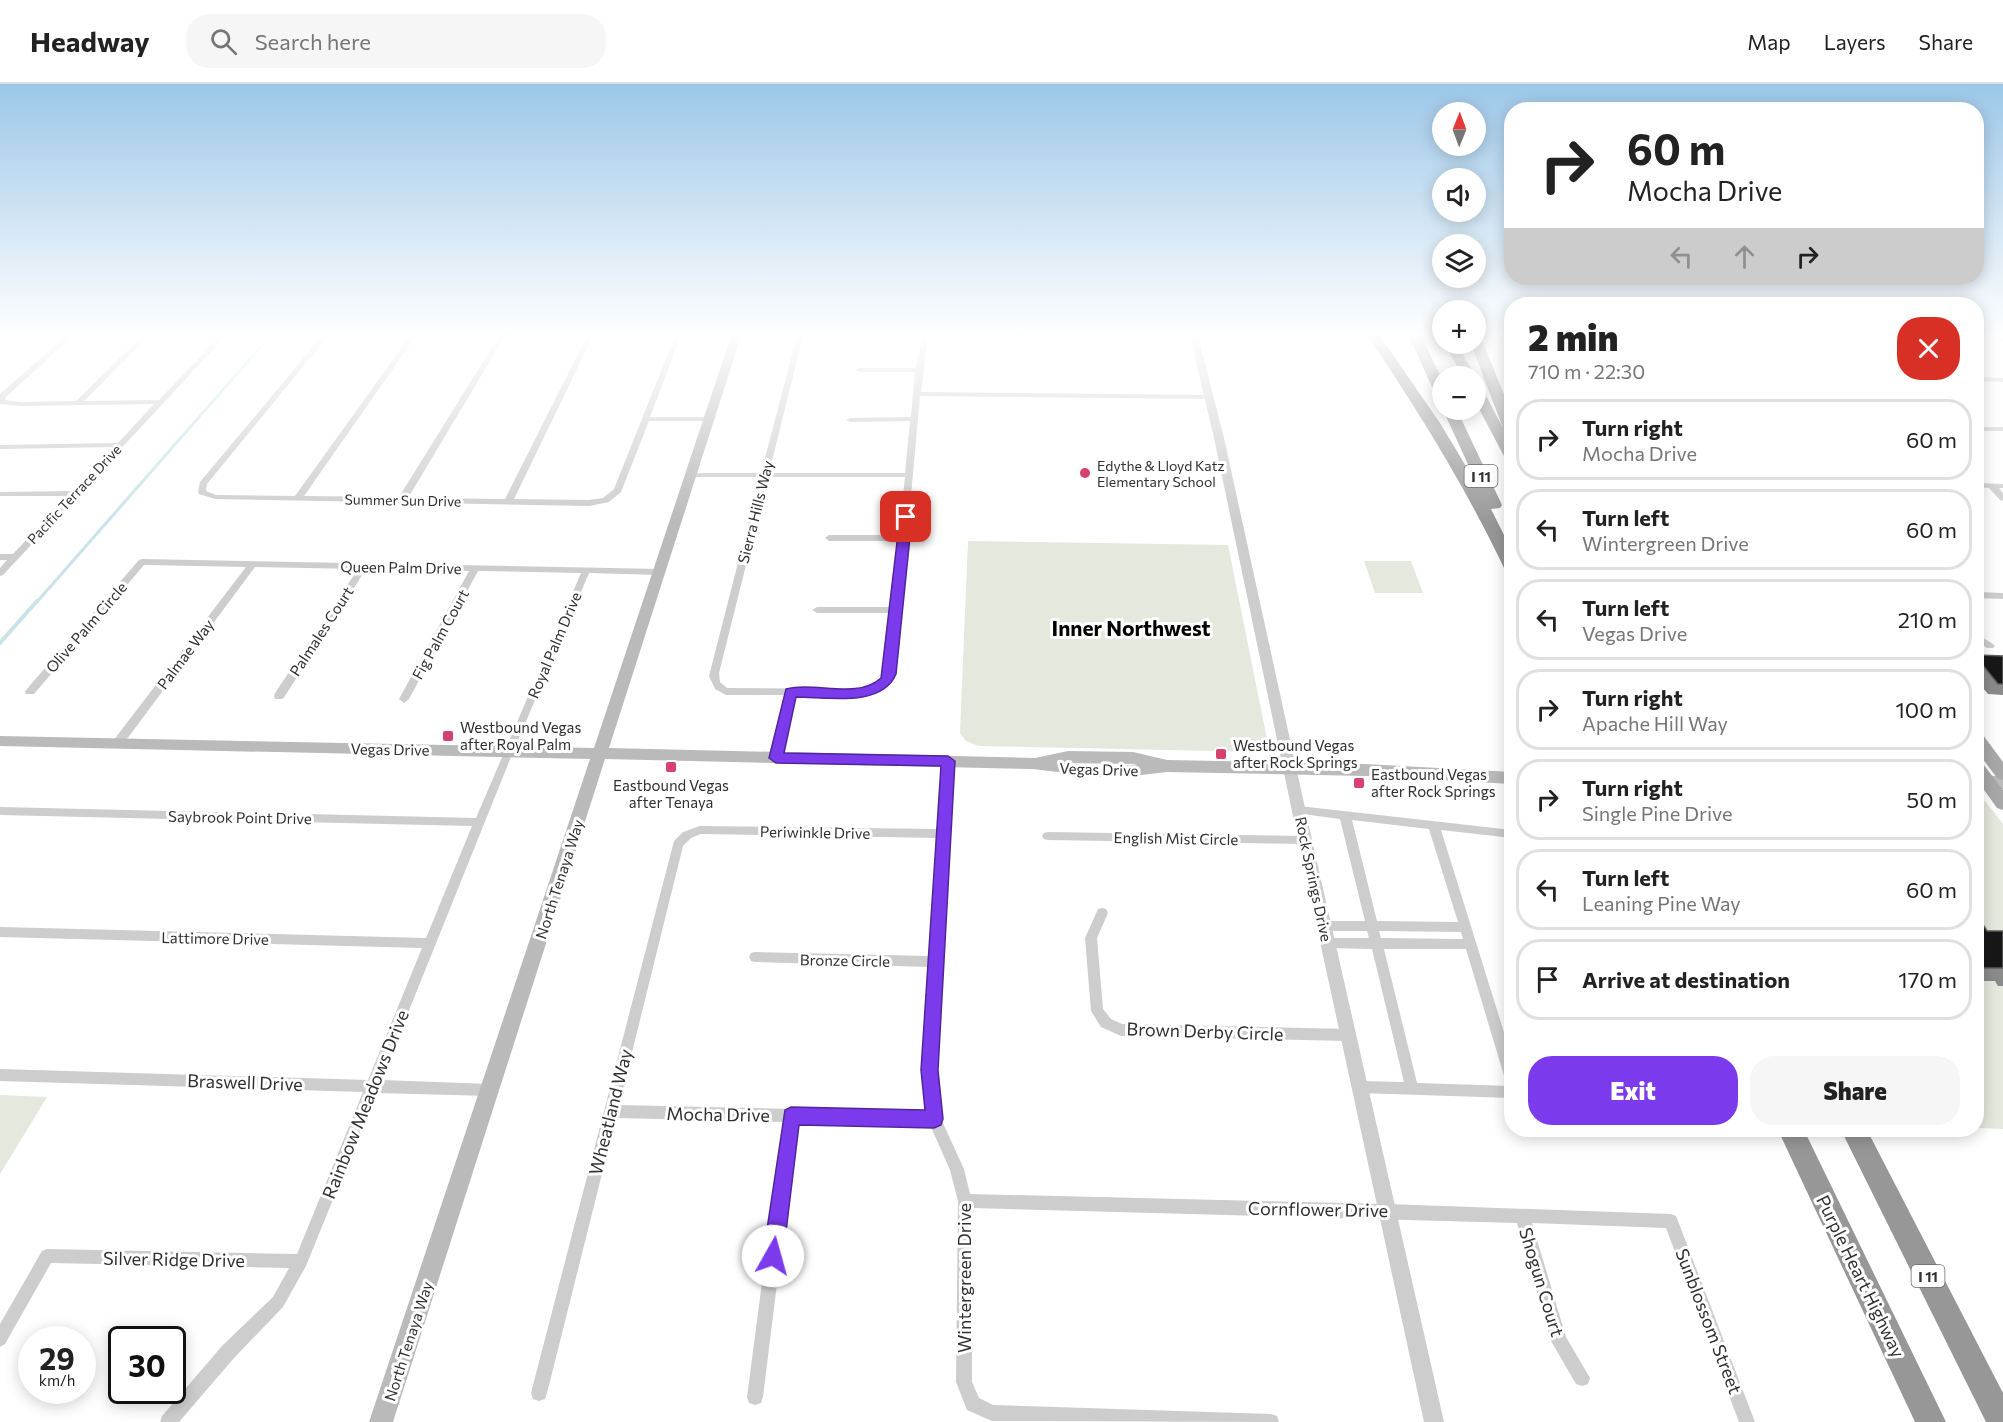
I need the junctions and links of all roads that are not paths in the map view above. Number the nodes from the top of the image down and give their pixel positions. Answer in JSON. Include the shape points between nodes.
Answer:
{"nodes":[{"id":1,"x":83,"y":398,"type":"edge"},
{"id":2,"x":163,"y":398,"type":"edge"},
{"id":3,"x":274,"y":398,"type":"edge"},
{"id":4,"x":369,"y":398,"type":"edge"},
{"id":5,"x":464,"y":398,"type":"edge"},
{"id":6,"x":559,"y":398,"type":"edge"},
{"id":7,"x":653,"y":398,"type":"edge"},
{"id":8,"x":716,"y":398,"type":"edge"},
{"id":9,"x":784,"y":398,"type":"edge"},
{"id":10,"x":916,"y":398,"type":"edge"},
{"id":11,"x":1210,"y":398,"type":"edge"},
{"id":12,"x":1416,"y":398,"type":"edge"},
{"id":13,"x":1,"y":402,"type":"edge"},
{"id":14,"x":160,"y":402,"type":"junction"},
{"id":15,"x":78,"y":403,"type":"junction"},
{"id":16,"x":1486,"y":409,"type":"edge"},
{"id":17,"x":645,"y":419,"type":"junction"},
{"id":18,"x":709,"y":419,"type":"junction"},
{"id":19,"x":914,"y":419,"type":"junction"},
{"id":20,"x":850,"y":420,"type":"dead end"},
{"id":21,"x":1455,"y":420,"type":"edge"},
{"id":22,"x":1984,"y":429,"type":"edge"},
{"id":23,"x":2003,"y":429,"type":"edge"},
{"id":24,"x":1504,"y":443,"type":"edge"},
{"id":25,"x":120,"y":445,"type":"junction"},
{"id":26,"x":0,"y":447,"type":"edge"},
{"id":27,"x":691,"y":474,"type":"junction"},
{"id":28,"x":764,"y":475,"type":"junction"},
{"id":29,"x":910,"y":475,"type":"junction"},
{"id":30,"x":1984,"y":485,"type":"edge"},
{"id":31,"x":1991,"y":485,"type":"junction"},
{"id":32,"x":2003,"y":486,"type":"edge"},
{"id":33,"x":75,"y":493,"type":"junction"},
{"id":34,"x":0,"y":494,"type":"edge"},
{"id":35,"x":298,"y":498,"type":"junction"},
{"id":36,"x":2003,"y":498,"type":"edge"},
{"id":37,"x":402,"y":500,"type":"junction"},
{"id":38,"x":508,"y":502,"type":"junction"},
{"id":39,"x":1504,"y":525,"type":"edge"},
{"id":40,"x":829,"y":538,"type":"dead end"},
{"id":41,"x":904,"y":538,"type":"junction"},
{"id":42,"x":1504,"y":551,"type":"edge"},
{"id":43,"x":0,"y":557,"type":"edge"},
{"id":44,"x":15,"y":557,"type":"junction"},
{"id":45,"x":142,"y":562,"type":"joint"},
{"id":46,"x":253,"y":564,"type":"junction"},
{"id":47,"x":364,"y":566,"type":"junction"},
{"id":48,"x":475,"y":568,"type":"junction"},
{"id":49,"x":586,"y":571,"type":"junction"},
{"id":50,"x":660,"y":572,"type":"junction"},
{"id":51,"x":0,"y":573,"type":"edge"},
{"id":52,"x":1984,"y":596,"type":"edge"},
{"id":53,"x":2003,"y":596,"type":"edge"},
{"id":54,"x":817,"y":610,"type":"dead end"},
{"id":55,"x":896,"y":610,"type":"junction"},
{"id":56,"x":1984,"y":642,"type":"edge"},
{"id":57,"x":1990,"y":646,"type":"dead end"},
{"id":58,"x":30,"y":692,"type":"dead end"},
{"id":59,"x":790,"y":693,"type":"junction"},
{"id":60,"x":279,"y":696,"type":"dead end"},
{"id":61,"x":404,"y":699,"type":"dead end"},
{"id":62,"x":0,"y":741,"type":"edge"},
{"id":63,"x":117,"y":744,"type":"junction"},
{"id":64,"x":508,"y":752,"type":"junction"},
{"id":65,"x":600,"y":754,"type":"junction"},
{"id":66,"x":776,"y":758,"type":"junction"},
{"id":67,"x":948,"y":761,"type":"junction"},
{"id":68,"x":1984,"y":762,"type":"edge"},
{"id":69,"x":1290,"y":768,"type":"junction"},
{"id":70,"x":1504,"y":778,"type":"edge"},
{"id":71,"x":1990,"y":781,"type":"edge"},
{"id":72,"x":2003,"y":803,"type":"edge"},
{"id":73,"x":1299,"y":810,"type":"junction"},
{"id":74,"x":0,"y":811,"type":"edge"},
{"id":75,"x":1345,"y":816,"type":"junction"},
{"id":76,"x":480,"y":822,"type":"junction"},
{"id":77,"x":1434,"y":826,"type":"junction"},
{"id":78,"x":1504,"y":833,"type":"edge"},
{"id":79,"x":943,"y":834,"type":"junction"},
{"id":80,"x":687,"y":835,"type":"joint"},
{"id":81,"x":1048,"y":836,"type":"dead end"},
{"id":82,"x":1305,"y":840,"type":"junction"},
{"id":83,"x":1102,"y":913,"type":"dead end"},
{"id":84,"x":1324,"y":926,"type":"junction"},
{"id":85,"x":1372,"y":926,"type":"junction"},
{"id":86,"x":1464,"y":927,"type":"junction"},
{"id":87,"x":0,"y":932,"type":"edge"},
{"id":88,"x":430,"y":943,"type":"junction"},
{"id":89,"x":1328,"y":943,"type":"junction"},
{"id":90,"x":1376,"y":943,"type":"junction"},
{"id":91,"x":1470,"y":944,"type":"junction"},
{"id":92,"x":755,"y":957,"type":"dead end"},
{"id":93,"x":936,"y":962,"type":"junction"},
{"id":94,"x":1348,"y":1035,"type":"junction"},
{"id":95,"x":1504,"y":1053,"type":"edge"},
{"id":96,"x":0,"y":1075,"type":"edge"},
{"id":97,"x":372,"y":1086,"type":"junction"},
{"id":98,"x":1360,"y":1087,"type":"junction"},
{"id":99,"x":1412,"y":1088,"type":"junction"},
{"id":100,"x":490,"y":1090,"type":"junction"},
{"id":101,"x":1504,"y":1092,"type":"edge"},
{"id":102,"x":610,"y":1111,"type":"junction"},
{"id":103,"x":791,"y":1116,"type":"junction"},
{"id":104,"x":934,"y":1119,"type":"junction"},
{"id":105,"x":1794,"y":1137,"type":"edge"},
{"id":106,"x":1858,"y":1137,"type":"edge"},
{"id":107,"x":965,"y":1201,"type":"junction"},
{"id":108,"x":1388,"y":1211,"type":"junction"},
{"id":109,"x":1522,"y":1215,"type":"junction"},
{"id":110,"x":1671,"y":1221,"type":"joint"},
{"id":111,"x":301,"y":1261,"type":"junction"},
{"id":112,"x":0,"y":1339,"type":"edge"},
{"id":113,"x":1582,"y":1378,"type":"dead end"},
{"id":114,"x":539,"y":1393,"type":"dead end"},
{"id":115,"x":755,"y":1397,"type":"dead end"},
{"id":116,"x":168,"y":1422,"type":"edge"},
{"id":117,"x":381,"y":1422,"type":"edge"},
{"id":118,"x":1271,"y":1422,"type":"edge"},
{"id":119,"x":1434,"y":1422,"type":"edge"},
{"id":120,"x":1747,"y":1422,"type":"edge"},
{"id":121,"x":1931,"y":1422,"type":"edge"},
{"id":122,"x":2002,"y":1422,"type":"edge"}],
"edges":[{"from":1,"to":15,"type":"street"},
{"from":2,"to":14,"type":"street","name":"Pacific Terrace Drive"},
{"from":3,"to":35,"type":"street","name":"Summer Sun Drive","via":[[203,484],[202,492],[214,497]]},
{"from":4,"to":35,"type":"street"},
{"from":5,"to":37,"type":"street"},
{"from":6,"to":38,"type":"street"},
{"from":7,"to":17,"type":"street"},
{"from":8,"to":18,"type":"main road","name":"North Tenaya Way"},
{"from":9,"to":28,"type":"street","name":"Sierra Hills Way"},
{"from":10,"to":19,"type":"street"},
{"from":11,"to":69,"type":"street","name":"Rock Springs Drive"},
{"from":12,"to":42,"type":"highway"},
{"from":13,"to":15,"type":"street"},
{"from":14,"to":15,"type":"street"},
{"from":14,"to":25,"type":"street","name":"Pacific Terrace Drive"},
{"from":16,"to":24,"type":"highway","number":"I 11"},
{"from":17,"to":18,"type":"street"},
{"from":17,"to":38,"type":"street","name":"Summer Sun Drive","via":[[618,490],[606,500]]},
{"from":18,"to":27,"type":"main road","name":"North Tenaya Way"},
{"from":19,"to":20,"type":"street"},
{"from":19,"to":29,"type":"street"},
{"from":21,"to":39,"type":"highway","number":"I 11"},
{"from":22,"to":23,"type":"street"},
{"from":25,"to":26,"type":"street"},
{"from":25,"to":33,"type":"street","name":"Pacific Terrace Drive"},
{"from":27,"to":28,"type":"street"},
{"from":27,"to":50,"type":"main road","name":"North Tenaya Way"},
{"from":28,"to":29,"type":"street"},
{"from":28,"to":59,"type":"street","name":"Sierra Hills Way","via":[[714,681],[718,687],[737,693]]},
{"from":29,"to":41,"type":"street"},
{"from":30,"to":31,"type":"street"},
{"from":31,"to":32,"type":"street"},
{"from":31,"to":36,"type":"street"},
{"from":33,"to":34,"type":"street"},
{"from":33,"to":44,"type":"street","name":"Pacific Terrace Drive"},
{"from":35,"to":37,"type":"street","name":"Summer Sun Drive"},
{"from":37,"to":38,"type":"street","name":"Summer Sun Drive"},
{"from":40,"to":41,"type":"street"},
{"from":41,"to":55,"type":"street"},
{"from":43,"to":44,"type":"street"},
{"from":44,"to":51,"type":"street","name":"Pacific Terrace Drive"},
{"from":45,"to":46,"type":"street","name":"Queen Palm Drive"},
{"from":45,"to":58,"type":"street","name":"Olive Palm Circle"},
{"from":46,"to":47,"type":"street","name":"Queen Palm Drive"},
{"from":46,"to":63,"type":"street","name":"Palmae Way"},
{"from":47,"to":48,"type":"street","name":"Queen Palm Drive"},
{"from":47,"to":60,"type":"street","name":"Palmales Court"},
{"from":48,"to":49,"type":"street","name":"Queen Palm Drive"},
{"from":48,"to":61,"type":"street","name":"Fig Palm Court"},
{"from":49,"to":50,"type":"street","name":"Queen Palm Drive"},
{"from":49,"to":64,"type":"street","name":"Royal Palm Drive"},
{"from":50,"to":65,"type":"main road","name":"North Tenaya Way"},
{"from":52,"to":53,"type":"street"},
{"from":54,"to":55,"type":"street"},
{"from":55,"to":59,"type":"street","via":[[890,674],[880,687],[860,693]]},
{"from":56,"to":57,"type":"street"},
{"from":59,"to":66,"type":"street"},
{"from":62,"to":63,"type":"main road","name":"Vegas Drive"},
{"from":63,"to":64,"type":"main road","name":"Vegas Drive"},
{"from":64,"to":65,"type":"main road","name":"Vegas Drive"},
{"from":64,"to":76,"type":"street","name":"Rainbow Meadows Drive"},
{"from":65,"to":66,"type":"main road","name":"Vegas Drive"},
{"from":65,"to":100,"type":"main road","name":"North Tenaya Way"},
{"from":66,"to":67,"type":"main road","name":"Vegas Drive"},
{"from":67,"to":69,"type":"main road","name":"Vegas Drive","via":[[1032,763],[1068,771],[1124,772],[1167,766]]},
{"from":67,"to":79,"type":"street","name":"Wintergreen Drive"},
{"from":68,"to":71,"type":"main road"},
{"from":69,"to":70,"type":"main road","name":"Vegas Drive"},
{"from":69,"to":73,"type":"street","name":"Rock Springs Drive"},
{"from":71,"to":72,"type":"main road"},
{"from":73,"to":75,"type":"street"},
{"from":73,"to":82,"type":"street","name":"Rock Springs Drive"},
{"from":74,"to":76,"type":"street","name":"Saybrook Point Drive"},
{"from":75,"to":77,"type":"street"},
{"from":75,"to":85,"type":"street"},
{"from":76,"to":88,"type":"street","name":"Rainbow Meadows Drive"},
{"from":77,"to":78,"type":"street"},
{"from":77,"to":86,"type":"street"},
{"from":79,"to":80,"type":"street","name":"Periwinkle Drive","via":[[700,830]]},
{"from":79,"to":93,"type":"street","name":"Wintergreen Drive"},
{"from":80,"to":102,"type":"street","name":"Wheatland Way","via":[[678,844]]},
{"from":81,"to":82,"type":"street","name":"English Mist Circle"},
{"from":82,"to":84,"type":"street","name":"Rock Springs Drive"},
{"from":83,"to":94,"type":"street","name":"Brown Derby Circle","via":[[1091,938],[1097,1011],[1106,1023],[1121,1030]]},
{"from":84,"to":85,"type":"street"},
{"from":84,"to":89,"type":"street","name":"Rock Springs Drive"},
{"from":85,"to":86,"type":"street"},
{"from":85,"to":90,"type":"street"},
{"from":86,"to":91,"type":"street"},
{"from":87,"to":88,"type":"street","name":"Lattimore Drive"},
{"from":88,"to":97,"type":"street","name":"Rainbow Meadows Drive"},
{"from":89,"to":90,"type":"street"},
{"from":89,"to":94,"type":"street","name":"Rock Springs Drive"},
{"from":90,"to":91,"type":"street"},
{"from":90,"to":99,"type":"street"},
{"from":91,"to":95,"type":"street"},
{"from":92,"to":93,"type":"street","name":"Bronze Circle"},
{"from":93,"to":104,"type":"street","name":"Wintergreen Drive","via":[[929,1070]]},
{"from":94,"to":98,"type":"street","name":"Rock Springs Drive"},
{"from":96,"to":97,"type":"street","name":"Braswell Drive"},
{"from":97,"to":100,"type":"street","name":"Braswell Drive"},
{"from":97,"to":111,"type":"street","name":"Rainbow Meadows Drive"},
{"from":98,"to":99,"type":"street"},
{"from":98,"to":108,"type":"street","name":"Rock Springs Drive"},
{"from":99,"to":101,"type":"street"},
{"from":100,"to":117,"type":"main road","name":"North Tenaya Way"},
{"from":102,"to":103,"type":"street","name":"Mocha Drive"},
{"from":102,"to":114,"type":"street","name":"Wheatland Way"},
{"from":103,"to":104,"type":"street","name":"Mocha Drive"},
{"from":103,"to":115,"type":"street"},
{"from":104,"to":107,"type":"street","name":"Wintergreen Drive","via":[[957,1169]]},
{"from":105,"to":121,"type":"highway","name":"Purple Heart Highway"},
{"from":106,"to":122,"type":"highway","number":"I 11"},
{"from":107,"to":108,"type":"street","name":"Cornflower Drive"},
{"from":107,"to":118,"type":"street","name":"Wintergreen Drive","via":[[964,1382],[972,1404],[992,1413]]},
{"from":108,"to":109,"type":"street","name":"Cornflower Drive"},
{"from":108,"to":119,"type":"street","name":"Rock Springs Drive"},
{"from":109,"to":110,"type":"street","name":"Cornflower Drive"},
{"from":109,"to":113,"type":"street","name":"Shogun Court","via":[[1559,1341]]},
{"from":110,"to":120,"type":"street","name":"Sunblossom Street"},
{"from":111,"to":112,"type":"street","name":"Silver Ridge Drive","via":[[47,1256]]},
{"from":111,"to":116,"type":"street","name":"Rainbow Meadows Drive","via":[[278,1302],[228,1352]]}]}
